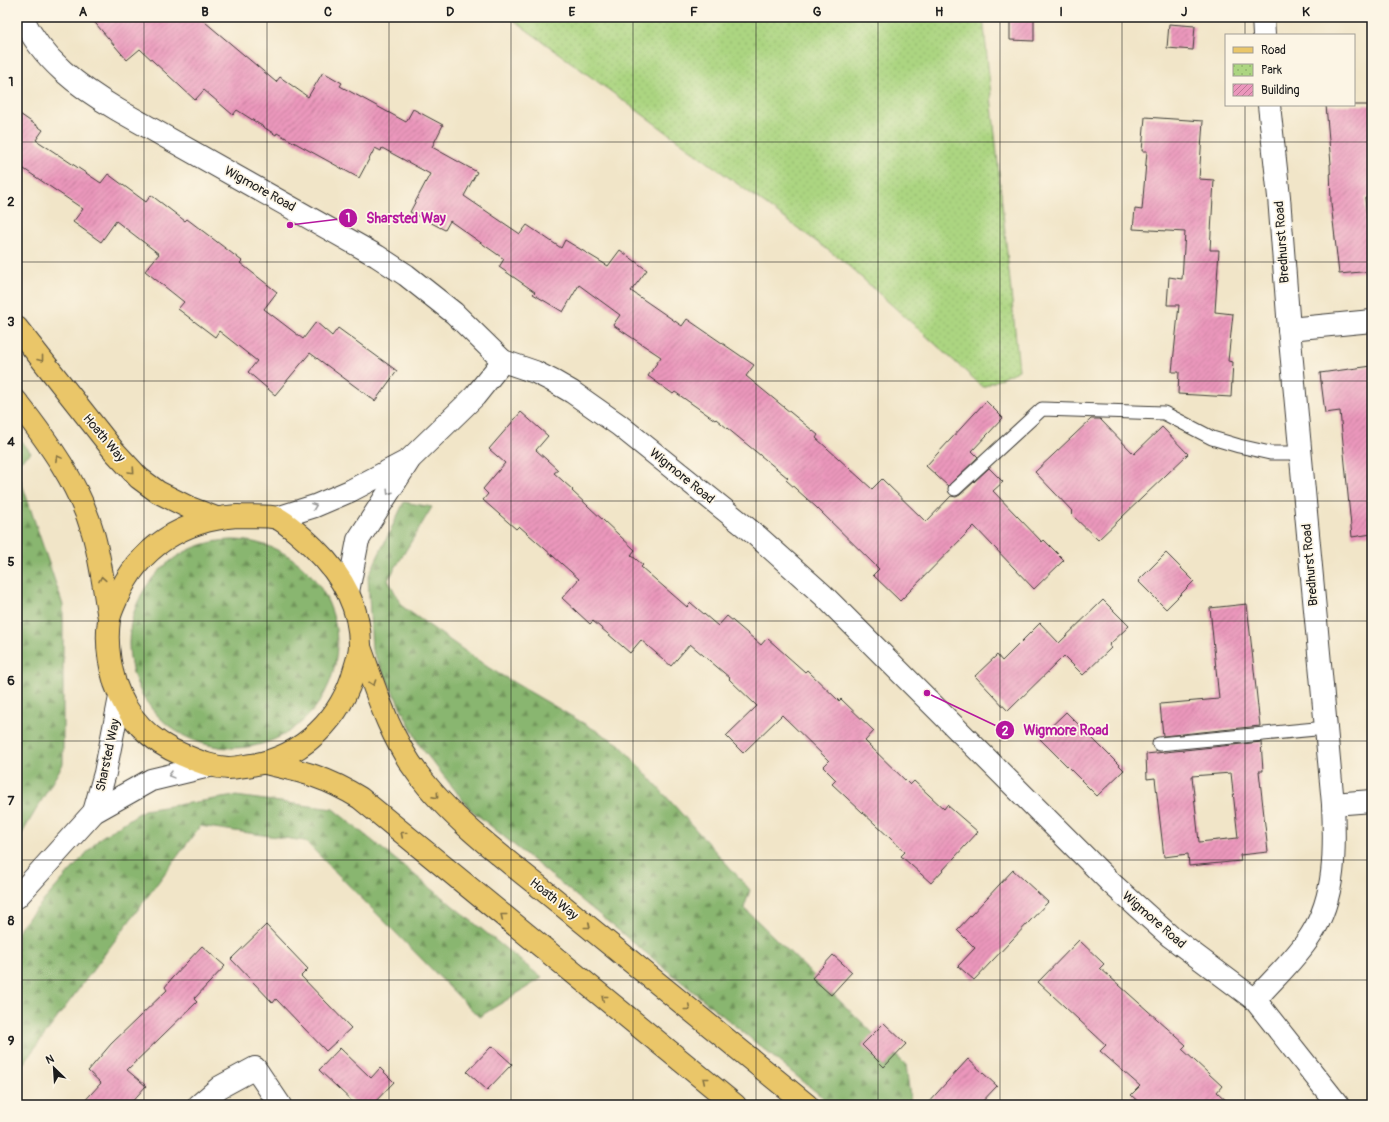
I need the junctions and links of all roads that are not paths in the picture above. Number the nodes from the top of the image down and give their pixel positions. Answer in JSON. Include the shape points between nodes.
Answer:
{"nodes":[{"id":1,"x":22,"y":17,"type":"edge"},
{"id":2,"x":1263,"y":17,"type":"edge"},
{"id":3,"x":1264,"y":34,"type":"edge"},
{"id":4,"x":1269,"y":106,"type":"edge"},
{"id":5,"x":1372,"y":321,"type":"edge"},
{"id":6,"x":17,"y":328,"type":"edge"},
{"id":7,"x":1289,"y":329,"type":"junction"},
{"id":8,"x":503,"y":361,"type":"junction"},
{"id":9,"x":17,"y":402,"type":"edge"},
{"id":10,"x":1300,"y":453,"type":"junction"},
{"id":11,"x":410,"y":459,"type":"junction"},
{"id":12,"x":955,"y":489,"type":"dead end"},
{"id":13,"x":216,"y":518,"type":"junction"},
{"id":14,"x":277,"y":518,"type":"junction"},
{"id":15,"x":348,"y":592,"type":"junction"},
{"id":16,"x":109,"y":618,"type":"junction"},
{"id":17,"x":360,"y":647,"type":"junction"},
{"id":18,"x":120,"y":697,"type":"junction"},
{"id":19,"x":1326,"y":728,"type":"junction"},
{"id":20,"x":1160,"y":744,"type":"dead end"},
{"id":21,"x":265,"y":763,"type":"junction"},
{"id":22,"x":209,"y":766,"type":"junction"},
{"id":23,"x":1372,"y":801,"type":"edge"},
{"id":24,"x":1333,"y":804,"type":"junction"},
{"id":25,"x":94,"y":812,"type":"junction"},
{"id":26,"x":17,"y":898,"type":"edge"},
{"id":27,"x":1255,"y":1000,"type":"junction"},
{"id":28,"x":199,"y":1105,"type":"edge"},
{"id":29,"x":280,"y":1105,"type":"edge"},
{"id":30,"x":735,"y":1105,"type":"edge"},
{"id":31,"x":807,"y":1105,"type":"edge"},
{"id":32,"x":1338,"y":1105,"type":"edge"}],
"edges":[{"from":1,"to":8,"type":"street","name":"Wigmore Road","via":[[42,50],[80,86],[377,256],[454,313]]},
{"from":2,"to":3,"type":"street"},
{"from":4,"to":7,"type":"street","name":"Bredhurst Road"},
{"from":5,"to":7,"type":"street"},
{"from":6,"to":13,"type":"main road","name":"Hoath Way","one_way":true,"via":[[114,451],[139,478],[158,492]]},
{"from":7,"to":10,"type":"street","name":"Bredhurst Road"},
{"from":8,"to":11,"type":"street","via":[[475,396]]},
{"from":8,"to":27,"type":"street","name":"Wigmore Road","via":[[535,372],[572,392],[619,425],[757,536],[886,656],[1111,882],[1171,937]]},
{"from":16,"to":9,"type":"main road","one_way":true,"via":[[93,534],[80,498],[54,452]]},
{"from":10,"to":12,"type":"lane","via":[[1270,453],[1239,446],[1212,438],[1164,413],[1042,409]]},
{"from":10,"to":19,"type":"street","name":"Bredhurst Road"},
{"from":14,"to":11,"type":"street","one_way":true,"via":[[350,491]]},
{"from":11,"to":15,"type":"street","one_way":true,"via":[[358,540]]},
{"from":13,"to":14,"type":"main road"},
{"from":13,"to":16,"type":"main road","via":[[187,526],[155,545],[125,579]]},
{"from":14,"to":15,"type":"main road","via":[[305,539],[330,563]]},
{"from":15,"to":17,"type":"main road","via":[[356,614]]},
{"from":16,"to":18,"type":"main road","via":[[108,647]]},
{"from":17,"to":21,"type":"main road","via":[[351,683],[336,713],[315,736],[292,752]]},
{"from":17,"to":31,"type":"main road","name":"Hoath Way","one_way":true,"via":[[384,715],[400,749],[439,800],[537,884]]},
{"from":18,"to":22,"type":"main road","via":[[138,726],[167,748]]},
{"from":18,"to":25,"type":"street","name":"Sharsted Way","via":[[106,773]]},
{"from":19,"to":20,"type":"lane"},
{"from":19,"to":24,"type":"street","name":"Bredhurst Road"},
{"from":21,"to":22,"type":"main road","via":[[231,768]]},
{"from":30,"to":21,"type":"main road","one_way":true,"via":[[360,798],[310,773]]},
{"from":22,"to":25,"type":"street","name":"Sharsted Way","one_way":true,"via":[[151,780]]},
{"from":23,"to":24,"type":"street"},
{"from":24,"to":27,"type":"street","name":"Bredhurst Road","via":[[1331,883],[1319,921],[1302,949]]},
{"from":25,"to":26,"type":"street","name":"Sharsted Way"},
{"from":27,"to":32,"type":"street","name":"Wigmore Road"},
{"from":28,"to":29,"type":"street","via":[[220,1087],[255,1068]]}]}
